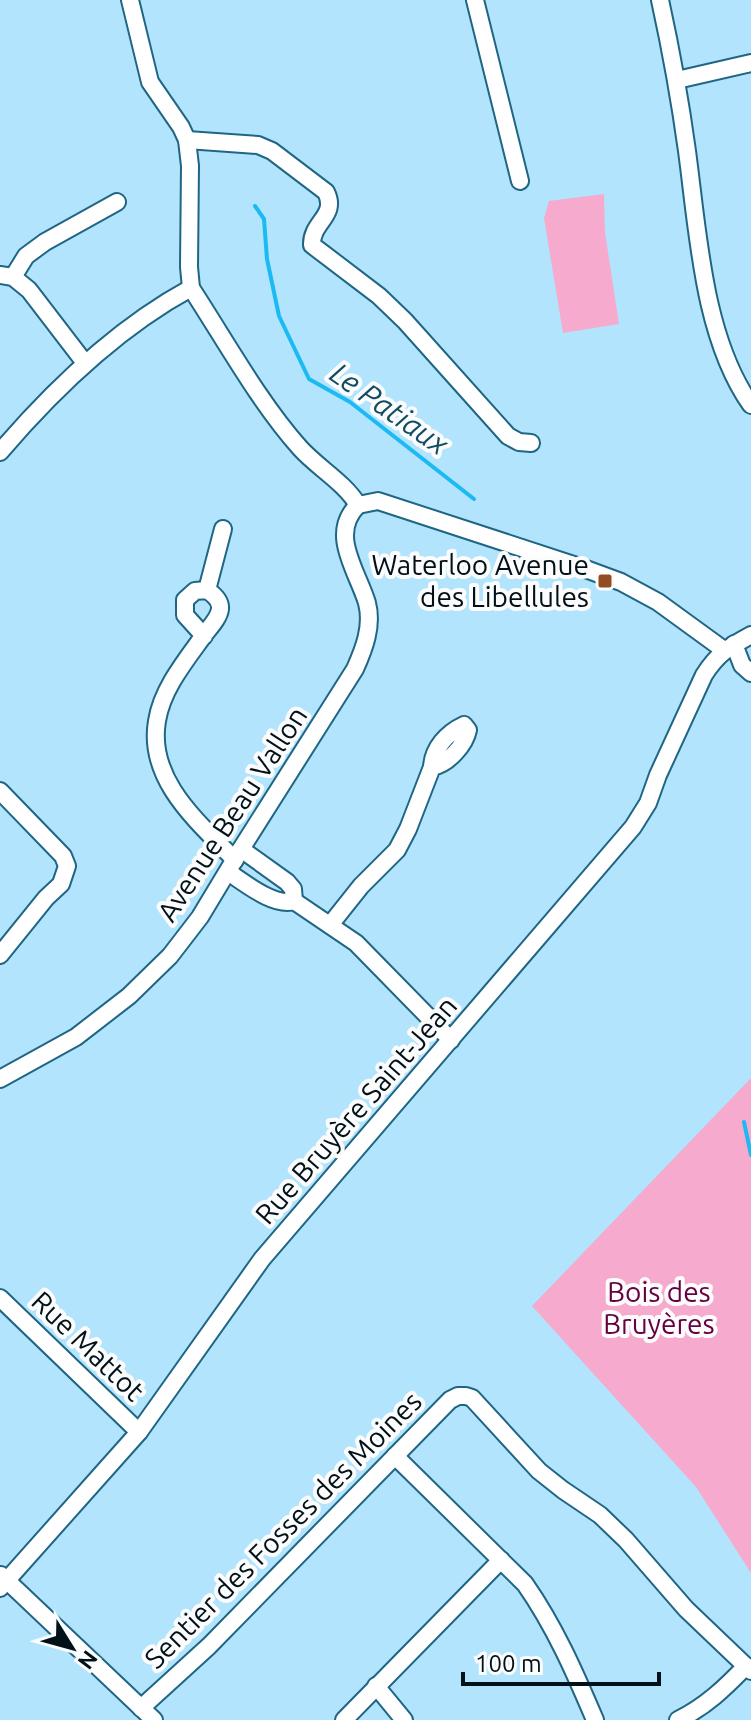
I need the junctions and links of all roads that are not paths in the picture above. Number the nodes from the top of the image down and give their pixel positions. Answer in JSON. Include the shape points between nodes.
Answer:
{"nodes":[{"id":1,"x":130,"y":0,"type":"edge"},
{"id":2,"x":475,"y":0,"type":"edge"},
{"id":3,"x":660,"y":0,"type":"edge"},
{"id":4,"x":751,"y":63,"type":"edge"},
{"id":5,"x":677,"y":80,"type":"junction"},
{"id":6,"x":187,"y":140,"type":"junction"},
{"id":7,"x":520,"y":181,"type":"dead end"},
{"id":8,"x":117,"y":202,"type":"dead end"},
{"id":9,"x":6,"y":276,"type":"edge"},
{"id":10,"x":191,"y":288,"type":"junction"},
{"id":11,"x":85,"y":363,"type":"junction"},
{"id":12,"x":751,"y":405,"type":"edge"},
{"id":13,"x":531,"y":443,"type":"dead end"},
{"id":14,"x":0,"y":452,"type":"edge"},
{"id":15,"x":358,"y":505,"type":"junction"},
{"id":16,"x":223,"y":529,"type":"dead end"},
{"id":17,"x":207,"y":590,"type":"junction"},
{"id":18,"x":751,"y":635,"type":"edge"},
{"id":19,"x":204,"y":636,"type":"junction"},
{"id":20,"x":729,"y":647,"type":"junction"},
{"id":21,"x":751,"y":673,"type":"edge"},
{"id":22,"x":432,"y":767,"type":"dead end"},
{"id":23,"x":0,"y":791,"type":"edge"},
{"id":24,"x":235,"y":860,"type":"junction"},
{"id":25,"x":294,"y":901,"type":"junction"},
{"id":26,"x":330,"y":925,"type":"junction"},
{"id":27,"x":0,"y":955,"type":"edge"},
{"id":28,"x":451,"y":1040,"type":"junction"},
{"id":29,"x":0,"y":1079,"type":"edge"},
{"id":30,"x":0,"y":1298,"type":"edge"},
{"id":31,"x":139,"y":1432,"type":"junction"},
{"id":32,"x":395,"y":1456,"type":"junction"},
{"id":33,"x":501,"y":1560,"type":"junction"},
{"id":34,"x":2,"y":1581,"type":"edge"},
{"id":35,"x":749,"y":1668,"type":"edge"},
{"id":36,"x":376,"y":1686,"type":"junction"},
{"id":37,"x":141,"y":1708,"type":"junction"},
{"id":38,"x":154,"y":1720,"type":"edge"},
{"id":39,"x":344,"y":1720,"type":"edge"},
{"id":40,"x":404,"y":1720,"type":"edge"},
{"id":41,"x":595,"y":1720,"type":"edge"},
{"id":42,"x":678,"y":1720,"type":"edge"}],
"edges":[{"from":1,"to":6,"type":"street","via":[[150,82]]},
{"from":2,"to":7,"type":"street"},
{"from":3,"to":5,"type":"street"},
{"from":4,"to":5,"type":"street"},
{"from":5,"to":12,"type":"street","via":[[703,271],[720,344]]},
{"from":6,"to":10,"type":"street"},
{"from":6,"to":13,"type":"street","via":[[258,145],[326,192],[330,208],[312,245],[405,321],[508,436]]},
{"from":8,"to":9,"type":"street","via":[[45,242]]},
{"from":9,"to":11,"type":"street","via":[[29,290]]},
{"from":10,"to":11,"type":"street"},
{"from":10,"to":15,"type":"street","via":[[267,405],[301,449]]},
{"from":11,"to":14,"type":"street"},
{"from":15,"to":20,"type":"street","via":[[378,501],[621,582]]},
{"from":15,"to":24,"type":"street","name":"Avenue Beau Vallon","via":[[345,532],[346,550],[367,604],[365,645]]},
{"from":16,"to":17,"type":"street"},
{"from":17,"to":19,"type":"street","via":[[220,608]]},
{"from":17,"to":19,"type":"street","via":[[195,591],[185,600],[185,615]]},
{"from":18,"to":20,"type":"street"},
{"from":19,"to":24,"type":"street","via":[[163,701],[157,722],[158,756],[169,786]]},
{"from":20,"to":21,"type":"street"},
{"from":20,"to":28,"type":"street","name":"Rue Bruyère Saint-Jean","via":[[704,675],[633,827]]},
{"from":22,"to":26,"type":"street","via":[[397,850]]},
{"from":23,"to":27,"type":"street","via":[[67,866],[61,884]]},
{"from":24,"to":25,"type":"street","via":[[275,901]]},
{"from":24,"to":25,"type":"street","via":[[287,882]]},
{"from":24,"to":29,"type":"street","name":"Avenue Beau Vallon","via":[[170,956],[129,996],[76,1037]]},
{"from":25,"to":26,"type":"street"},
{"from":26,"to":28,"type":"street","via":[[363,950]]},
{"from":28,"to":31,"type":"street","name":"Rue Bruyère Saint-Jean","via":[[262,1259]]},
{"from":30,"to":31,"type":"street","name":"Rue Mattot"},
{"from":31,"to":34,"type":"street","name":"Rue Bruyère Saint-Jean"},
{"from":32,"to":33,"type":"street"},
{"from":32,"to":35,"type":"street","name":"Sentier des Fosses des Moines","via":[[450,1400],[472,1398],[539,1471],[626,1540],[686,1609]]},
{"from":32,"to":37,"type":"street","name":"Sentier des Fosses des Moines"},
{"from":33,"to":36,"type":"street"},
{"from":33,"to":41,"type":"street","via":[[542,1609]]},
{"from":34,"to":37,"type":"street"},
{"from":35,"to":42,"type":"street"},
{"from":36,"to":39,"type":"street"},
{"from":36,"to":40,"type":"street"},
{"from":37,"to":38,"type":"street"}]}
